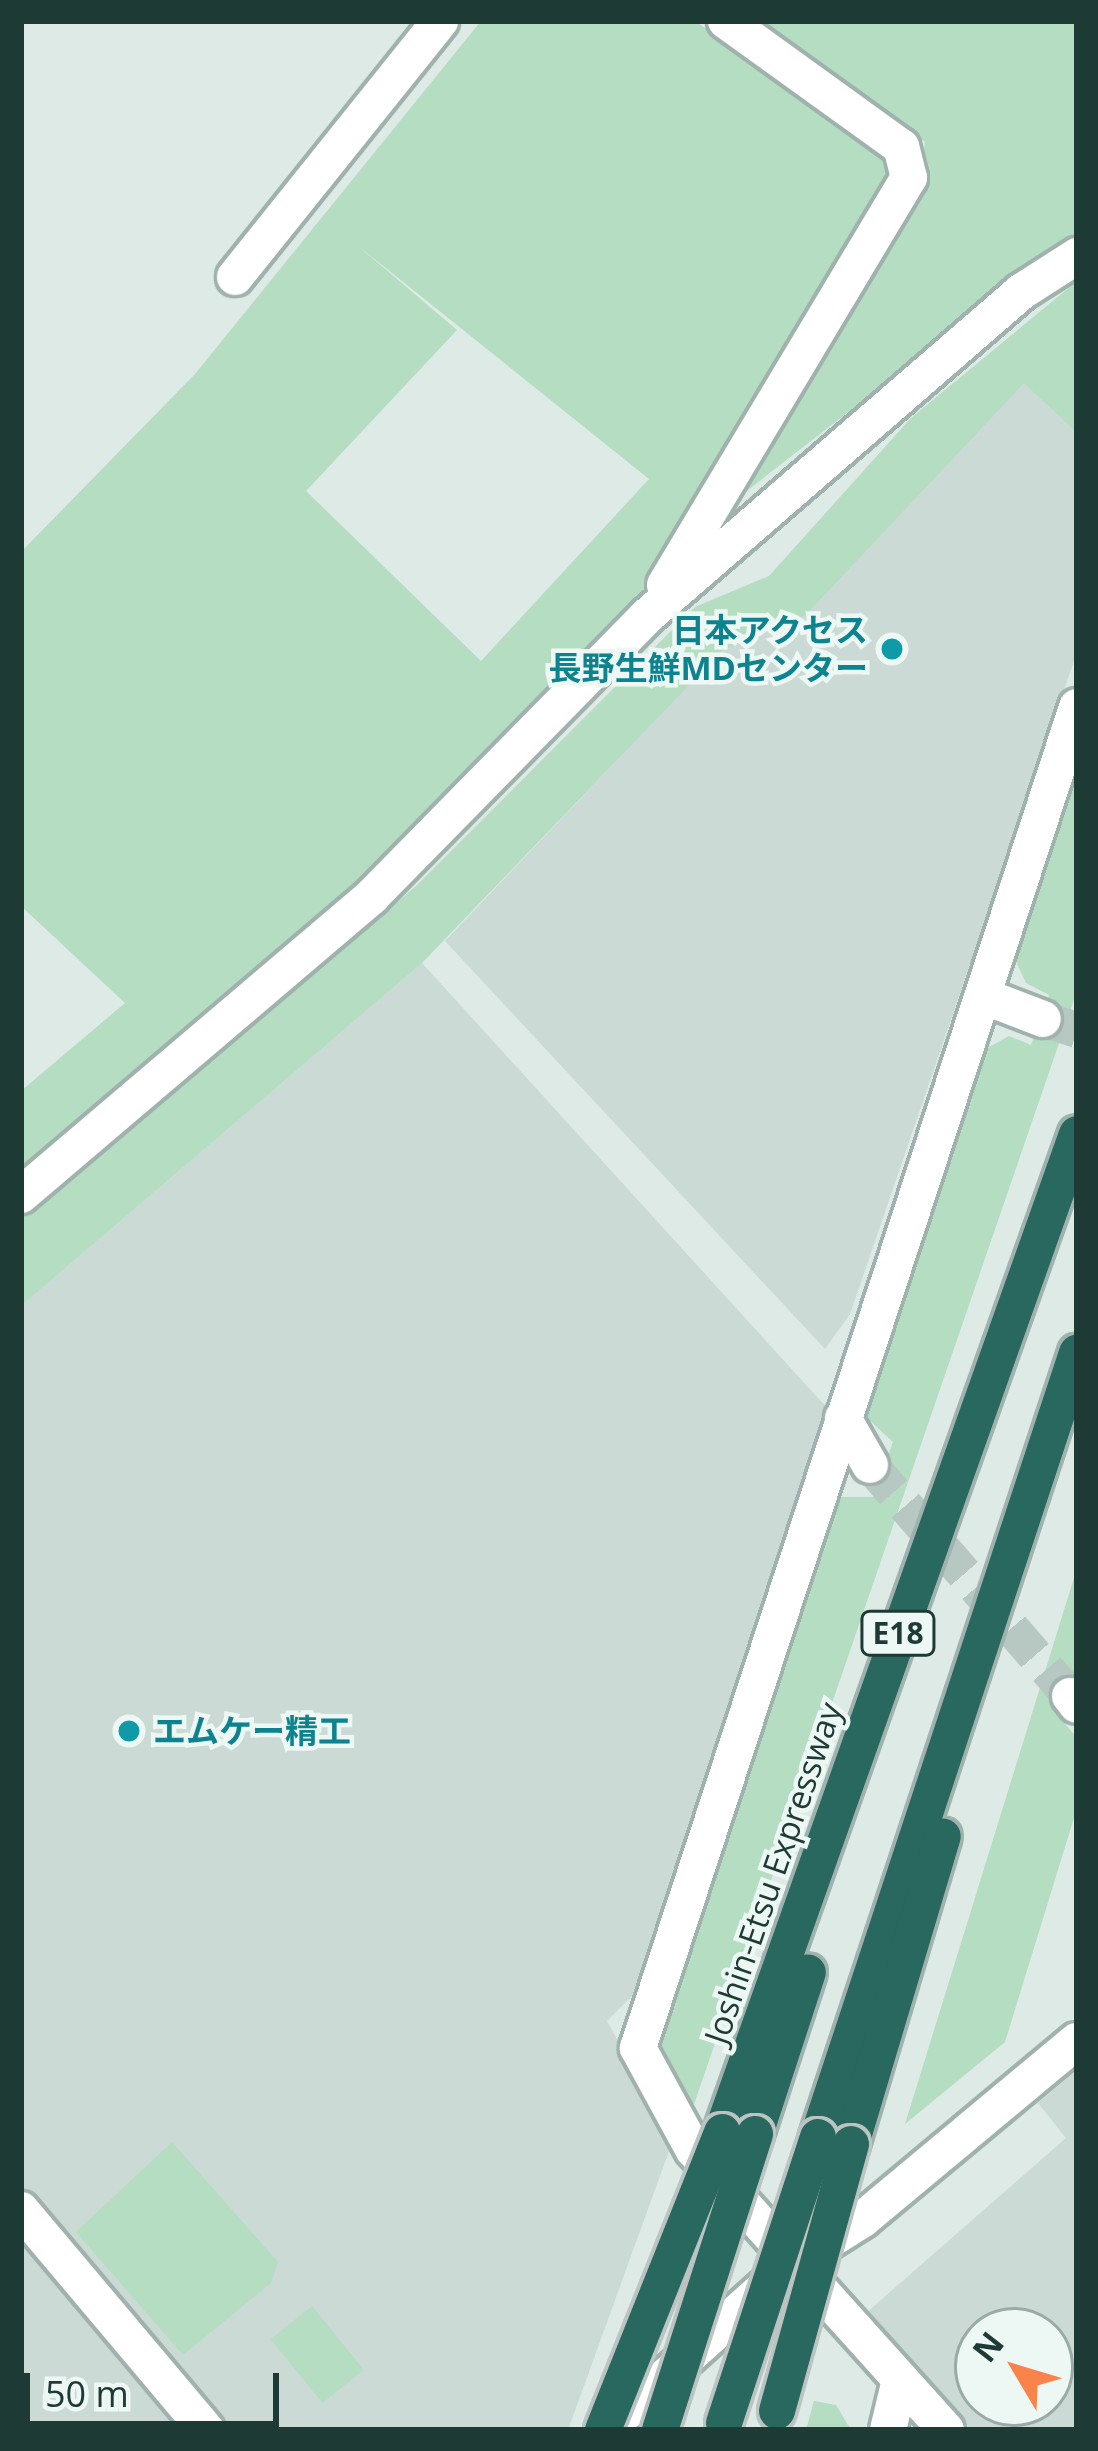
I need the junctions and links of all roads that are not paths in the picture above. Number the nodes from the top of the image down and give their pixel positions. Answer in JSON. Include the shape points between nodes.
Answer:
{"nodes":[{"id":1,"x":440,"y":21,"type":"edge"},
{"id":2,"x":725,"y":21,"type":"edge"},
{"id":3,"x":1077,"y":256,"type":"edge"},
{"id":4,"x":235,"y":277,"type":"dead end"},
{"id":5,"x":647,"y":616,"type":"junction"},
{"id":6,"x":1077,"y":707,"type":"edge"},
{"id":7,"x":983,"y":996,"type":"junction"},
{"id":8,"x":1043,"y":1019,"type":"tunnel mouth"},
{"id":9,"x":1077,"y":1134,"type":"edge"},
{"id":10,"x":1077,"y":1150,"type":"edge"},
{"id":11,"x":21,"y":1195,"type":"edge"},
{"id":12,"x":1077,"y":1353,"type":"edge"},
{"id":13,"x":1077,"y":1384,"type":"edge"},
{"id":14,"x":843,"y":1418,"type":"junction"},
{"id":15,"x":870,"y":1465,"type":"tunnel mouth"},
{"id":16,"x":1077,"y":2041,"type":"edge"},
{"id":17,"x":738,"y":2133,"type":"junction"},
{"id":18,"x":834,"y":2140,"type":"junction"},
{"id":19,"x":21,"y":2210,"type":"edge"},
{"id":20,"x":790,"y":2265,"type":"junction"},
{"id":21,"x":898,"y":2388,"type":"junction"},
{"id":22,"x":775,"y":2421,"type":"edge"},
{"id":23,"x":723,"y":2426,"type":"edge"},
{"id":24,"x":206,"y":2430,"type":"edge"},
{"id":25,"x":604,"y":2430,"type":"edge"},
{"id":26,"x":660,"y":2430,"type":"edge"},
{"id":27,"x":888,"y":2430,"type":"edge"},
{"id":28,"x":946,"y":2430,"type":"edge"}],
"edges":[{"from":1,"to":4,"type":"street"},
{"from":2,"to":5,"type":"street","via":[[901,147],[909,178]]},
{"from":3,"to":5,"type":"street"},
{"from":5,"to":11,"type":"street","via":[[371,897]]},
{"from":6,"to":7,"type":"street"},
{"from":7,"to":8,"type":"street"},
{"from":7,"to":14,"type":"street"},
{"from":9,"to":17,"type":"highway","name":"Joshin-Etsu Expressway","number":"E18"},
{"from":10,"to":17,"type":"highway","name":"Joshin-Etsu Expressway","number":"E18"},
{"from":12,"to":18,"type":"highway","number":"E18"},
{"from":13,"to":18,"type":"highway","number":"E18"},
{"from":14,"to":15,"type":"street"},
{"from":14,"to":20,"type":"street","via":[[638,2048],[693,2149]]},
{"from":16,"to":20,"type":"street","via":[[863,2219]]},
{"from":17,"to":25,"type":"highway","name":"Joshin-Etsu Expressway","number":"E18","bridge":true},
{"from":17,"to":26,"type":"highway","name":"Joshin-Etsu Expressway","number":"E18","bridge":true},
{"from":18,"to":22,"type":"highway","number":"E18","bridge":true},
{"from":18,"to":23,"type":"highway","number":"E18","bridge":true},
{"from":19,"to":24,"type":"street"},
{"from":20,"to":21,"type":"street"},
{"from":20,"to":25,"type":"street"},
{"from":21,"to":27,"type":"street"},
{"from":21,"to":28,"type":"street"}]}
